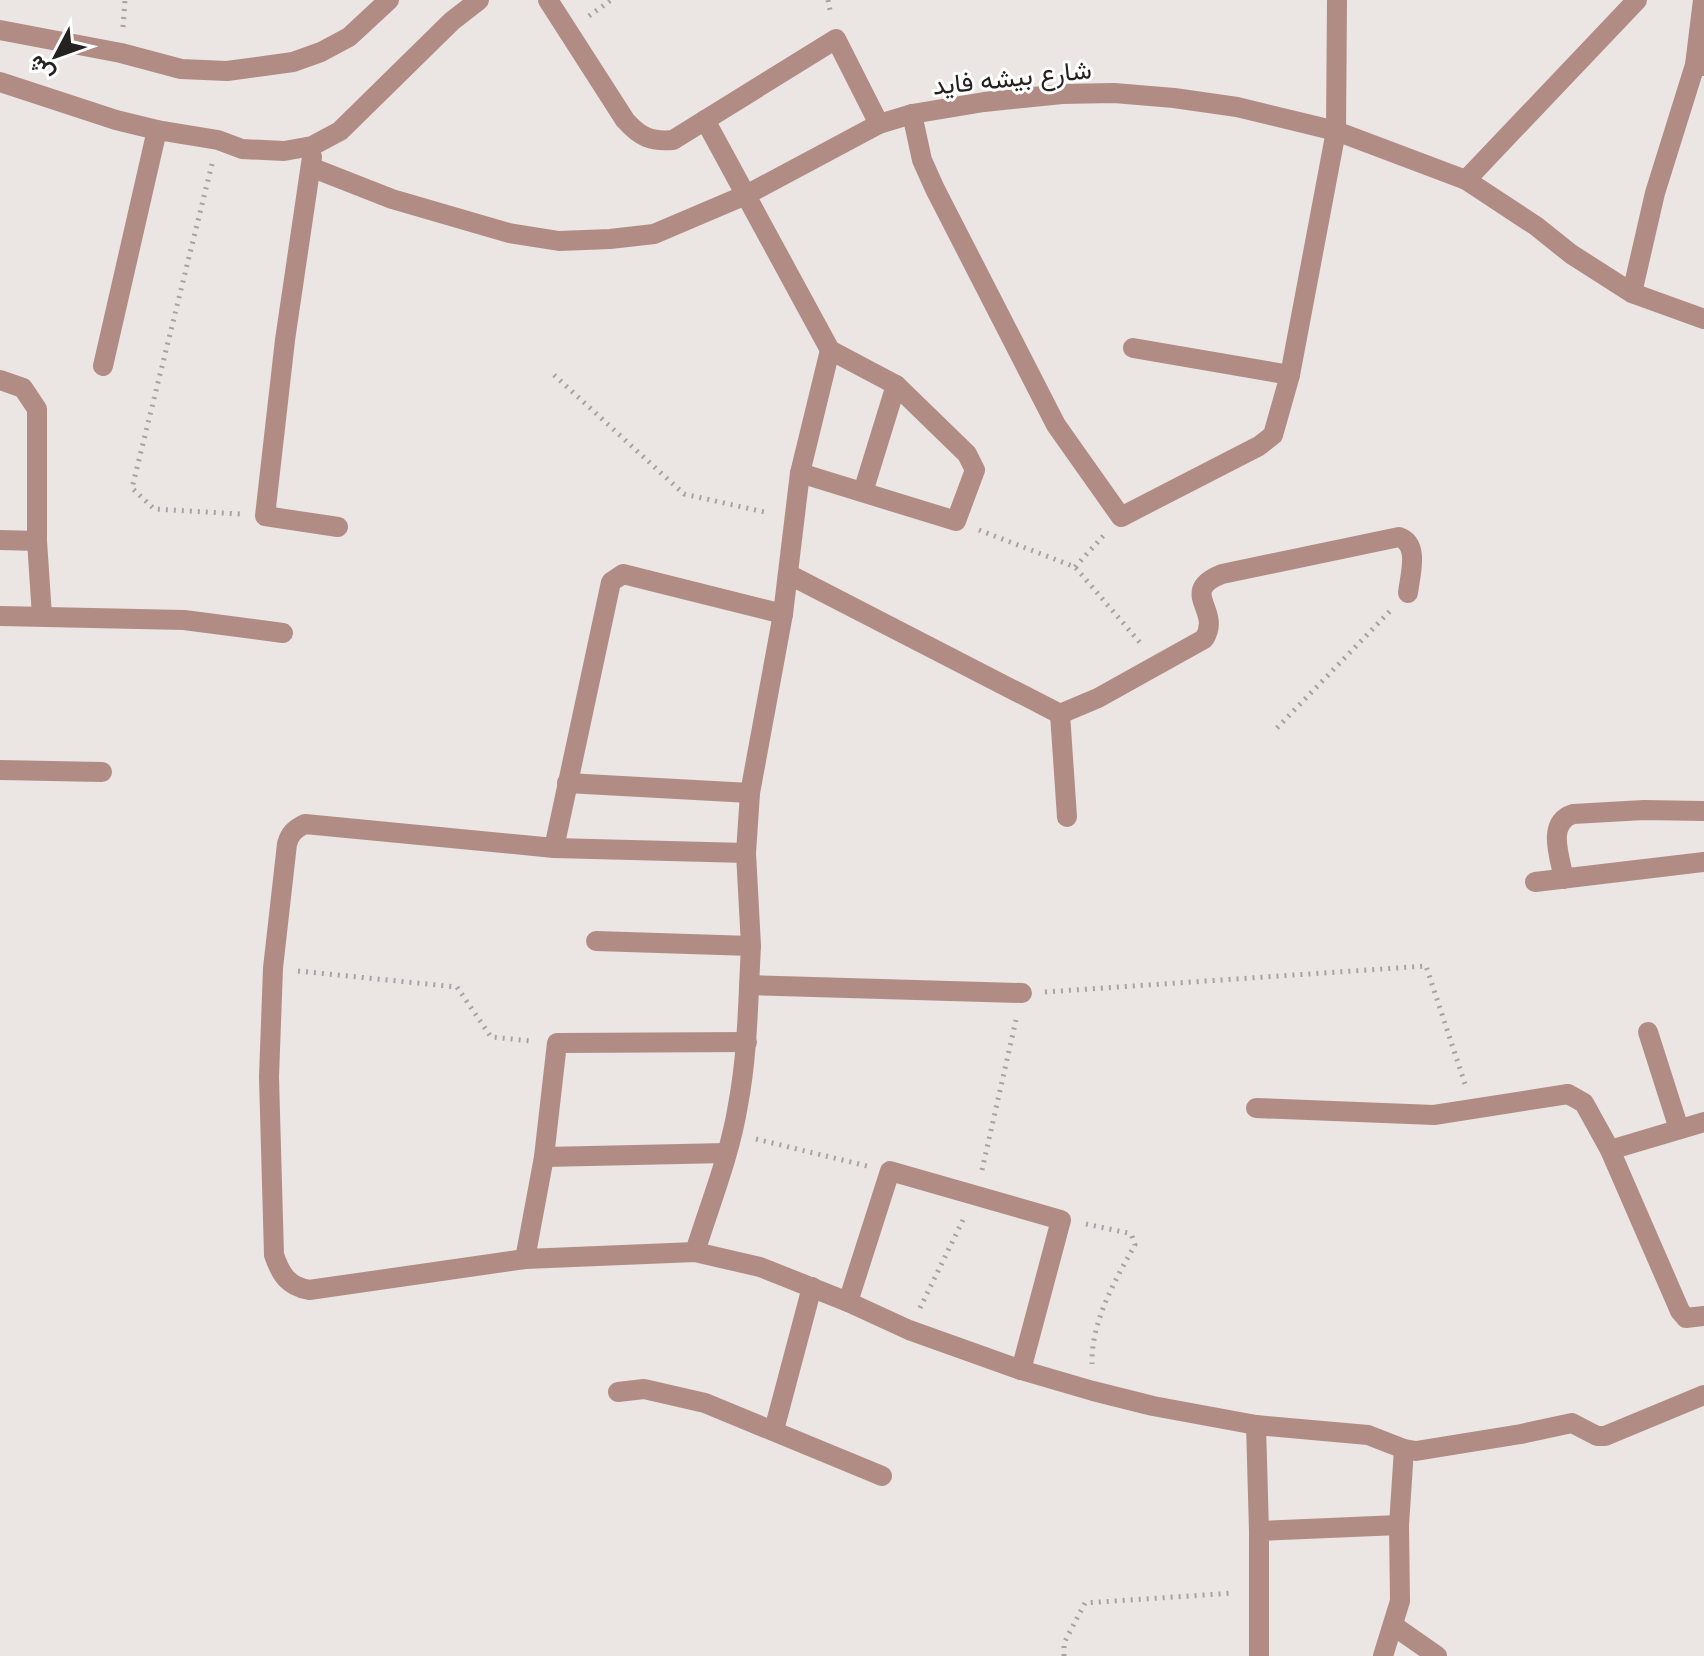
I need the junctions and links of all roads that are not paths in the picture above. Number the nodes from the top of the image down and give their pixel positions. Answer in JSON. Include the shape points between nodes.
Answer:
{"nodes":[{"id":1,"x":389,"y":0,"type":"edge"},
{"id":2,"x":448,"y":0,"type":"edge"},
{"id":3,"x":479,"y":0,"type":"edge"},
{"id":4,"x":548,"y":0,"type":"edge"},
{"id":5,"x":1337,"y":0,"type":"edge"},
{"id":6,"x":1637,"y":0,"type":"edge"},
{"id":7,"x":1703,"y":0,"type":"edge"},
{"id":8,"x":452,"y":21,"type":"junction"},
{"id":9,"x":0,"y":30,"type":"edge"},
{"id":10,"x":1699,"y":66,"type":"edge"},
{"id":11,"x":0,"y":82,"type":"edge"},
{"id":12,"x":912,"y":114,"type":"junction"},
{"id":13,"x":705,"y":120,"type":"junction"},
{"id":14,"x":879,"y":124,"type":"junction"},
{"id":15,"x":157,"y":130,"type":"junction"},
{"id":16,"x":1336,"y":131,"type":"junction"},
{"id":17,"x":312,"y":146,"type":"junction"},
{"id":18,"x":313,"y":168,"type":"junction"},
{"id":19,"x":1466,"y":180,"type":"junction"},
{"id":20,"x":748,"y":194,"type":"junction"},
{"id":21,"x":1632,"y":293,"type":"junction"},
{"id":22,"x":1704,"y":319,"type":"edge"},
{"id":23,"x":1133,"y":348,"type":"dead end"},
{"id":24,"x":830,"y":350,"type":"junction"},
{"id":25,"x":103,"y":366,"type":"dead end"},
{"id":26,"x":1290,"y":375,"type":"junction"},
{"id":27,"x":0,"y":380,"type":"edge"},
{"id":28,"x":896,"y":385,"type":"junction"},
{"id":29,"x":800,"y":473,"type":"junction"},
{"id":30,"x":863,"y":492,"type":"junction"},
{"id":31,"x":338,"y":527,"type":"dead end"},
{"id":32,"x":0,"y":540,"type":"edge"},
{"id":33,"x":37,"y":541,"type":"junction"},
{"id":34,"x":788,"y":574,"type":"junction"},
{"id":35,"x":1408,"y":593,"type":"road end"},
{"id":36,"x":783,"y":614,"type":"junction"},
{"id":37,"x":0,"y":616,"type":"edge"},
{"id":38,"x":42,"y":616,"type":"junction"},
{"id":39,"x":283,"y":633,"type":"dead end"},
{"id":40,"x":1060,"y":714,"type":"junction"},
{"id":41,"x":0,"y":770,"type":"edge"},
{"id":42,"x":102,"y":772,"type":"dead end"},
{"id":43,"x":567,"y":783,"type":"junction"},
{"id":44,"x":750,"y":793,"type":"junction"},
{"id":45,"x":1704,"y":811,"type":"edge"},
{"id":46,"x":1067,"y":817,"type":"dead end"},
{"id":47,"x":554,"y":848,"type":"junction"},
{"id":48,"x":746,"y":853,"type":"junction"},
{"id":49,"x":1704,"y":862,"type":"edge"},
{"id":50,"x":1564,"y":879,"type":"junction"},
{"id":51,"x":1535,"y":882,"type":"dead end"},
{"id":52,"x":596,"y":941,"type":"dead end"},
{"id":53,"x":751,"y":946,"type":"junction"},
{"id":54,"x":749,"y":985,"type":"junction"},
{"id":55,"x":1022,"y":993,"type":"road end"},
{"id":56,"x":1648,"y":1032,"type":"dead end"},
{"id":57,"x":747,"y":1042,"type":"junction"},
{"id":58,"x":1256,"y":1108,"type":"dead end"},
{"id":59,"x":1704,"y":1122,"type":"edge"},
{"id":60,"x":1679,"y":1129,"type":"junction"},
{"id":61,"x":729,"y":1143,"type":"junction"},
{"id":62,"x":1610,"y":1150,"type":"junction"},
{"id":63,"x":544,"y":1157,"type":"junction"},
{"id":64,"x":695,"y":1252,"type":"junction"},
{"id":65,"x":525,"y":1259,"type":"junction"},
{"id":66,"x":812,"y":1287,"type":"junction"},
{"id":67,"x":848,"y":1302,"type":"junction"},
{"id":68,"x":1704,"y":1316,"type":"edge"},
{"id":69,"x":1021,"y":1370,"type":"junction"},
{"id":70,"x":618,"y":1392,"type":"dead end"},
{"id":71,"x":1704,"y":1395,"type":"edge"},
{"id":72,"x":1256,"y":1425,"type":"junction"},
{"id":73,"x":774,"y":1430,"type":"junction"},
{"id":74,"x":1404,"y":1449,"type":"junction"},
{"id":75,"x":882,"y":1476,"type":"dead end"},
{"id":76,"x":1399,"y":1525,"type":"junction"},
{"id":77,"x":1259,"y":1531,"type":"junction"},
{"id":78,"x":1394,"y":1626,"type":"junction"},
{"id":79,"x":1259,"y":1656,"type":"edge"},
{"id":80,"x":1383,"y":1656,"type":"edge"},
{"id":81,"x":1437,"y":1656,"type":"edge"}],
"edges":[{"from":1,"to":9,"type":"street","via":[[349,37],[321,52],[293,62],[227,71],[181,69]]},
{"from":2,"to":8,"type":"street"},
{"from":3,"to":8,"type":"street"},
{"from":4,"to":13,"type":"street","via":[[625,120],[641,136],[673,140]]},
{"from":5,"to":16,"type":"street"},
{"from":6,"to":19,"type":"street"},
{"from":7,"to":10,"type":"street"},
{"from":8,"to":17,"type":"street","via":[[340,131]]},
{"from":10,"to":21,"type":"street","via":[[1655,193]]},
{"from":11,"to":15,"type":"street"},
{"from":12,"to":14,"type":"street","name":"شارع بيشه فايد"},
{"from":12,"to":16,"type":"street","name":"شارع بيشه فايد","via":[[984,102],[1114,93],[1237,107]]},
{"from":12,"to":26,"type":"street","via":[[935,189],[1056,425],[1121,517],[1268,440]]},
{"from":13,"to":14,"type":"street","via":[[836,39]]},
{"from":13,"to":20,"type":"street"},
{"from":14,"to":20,"type":"street","name":"شارع بيشه فايد"},
{"from":15,"to":17,"type":"street","via":[[242,149]]},
{"from":15,"to":25,"type":"street"},
{"from":16,"to":19,"type":"street","name":"شارع بيشه فايد"},
{"from":16,"to":26,"type":"street"},
{"from":17,"to":18,"type":"street"},
{"from":18,"to":20,"type":"street","name":"شارع بيشه فايد","via":[[447,216],[559,241],[654,234]]},
{"from":18,"to":31,"type":"street","via":[[285,340],[265,516]]},
{"from":19,"to":21,"type":"street","name":"شارع بيشه فايد"},
{"from":20,"to":24,"type":"street"},
{"from":21,"to":22,"type":"street","name":"شارع بيشه فايد"},
{"from":23,"to":26,"type":"street"},
{"from":24,"to":28,"type":"street"},
{"from":24,"to":29,"type":"street"},
{"from":27,"to":33,"type":"street","via":[[23,388],[37,409]]},
{"from":28,"to":30,"type":"street"},
{"from":28,"to":30,"type":"street","via":[[967,454],[974,476],[956,521]]},
{"from":29,"to":30,"type":"street"},
{"from":29,"to":34,"type":"street"},
{"from":32,"to":33,"type":"street"},
{"from":33,"to":38,"type":"street"},
{"from":34,"to":36,"type":"street"},
{"from":34,"to":40,"type":"street"},
{"from":35,"to":40,"type":"street","via":[[1412,551],[1399,537],[1222,574],[1206,580],[1200,592],[1209,623],[1204,639]]},
{"from":36,"to":43,"type":"street","via":[[623,574],[617,577],[611,582]]},
{"from":36,"to":44,"type":"street"},
{"from":37,"to":38,"type":"street"},
{"from":38,"to":39,"type":"street","via":[[184,620]]},
{"from":40,"to":46,"type":"street"},
{"from":41,"to":42,"type":"street"},
{"from":43,"to":44,"type":"street"},
{"from":43,"to":47,"type":"street"},
{"from":44,"to":48,"type":"street"},
{"from":45,"to":50,"type":"street","via":[[1563,817],[1556,832]]},
{"from":47,"to":48,"type":"street"},
{"from":47,"to":65,"type":"street","via":[[305,824],[289,835],[273,968],[270,1169],[274,1255],[286,1280],[309,1290]]},
{"from":48,"to":53,"type":"street"},
{"from":49,"to":50,"type":"street"},
{"from":50,"to":51,"type":"street"},
{"from":52,"to":53,"type":"street"},
{"from":53,"to":54,"type":"street"},
{"from":54,"to":55,"type":"street"},
{"from":54,"to":57,"type":"street"},
{"from":56,"to":60,"type":"street"},
{"from":57,"to":61,"type":"street"},
{"from":57,"to":63,"type":"street","via":[[557,1043]]},
{"from":58,"to":62,"type":"street","via":[[1434,1115],[1568,1094],[1584,1103]]},
{"from":59,"to":60,"type":"street"},
{"from":60,"to":62,"type":"street"},
{"from":61,"to":63,"type":"street"},
{"from":61,"to":64,"type":"street"},
{"from":62,"to":68,"type":"street","via":[[1680,1311],[1686,1318]]},
{"from":63,"to":65,"type":"street"},
{"from":64,"to":65,"type":"street"},
{"from":64,"to":66,"type":"street","via":[[760,1267]]},
{"from":66,"to":67,"type":"street"},
{"from":66,"to":73,"type":"street"},
{"from":67,"to":69,"type":"street"},
{"from":67,"to":69,"type":"street","via":[[890,1171],[1061,1220]]},
{"from":69,"to":72,"type":"street","via":[[1153,1406]]},
{"from":70,"to":73,"type":"street","via":[[671,1393]]},
{"from":71,"to":74,"type":"street","via":[[1605,1436],[1572,1423],[1434,1449]]},
{"from":72,"to":74,"type":"street","via":[[1368,1435]]},
{"from":72,"to":77,"type":"street"},
{"from":73,"to":75,"type":"street"},
{"from":74,"to":76,"type":"street"},
{"from":76,"to":77,"type":"street"},
{"from":76,"to":78,"type":"street","via":[[1400,1601]]},
{"from":77,"to":79,"type":"street"},
{"from":78,"to":80,"type":"street"},
{"from":78,"to":81,"type":"street"}]}
